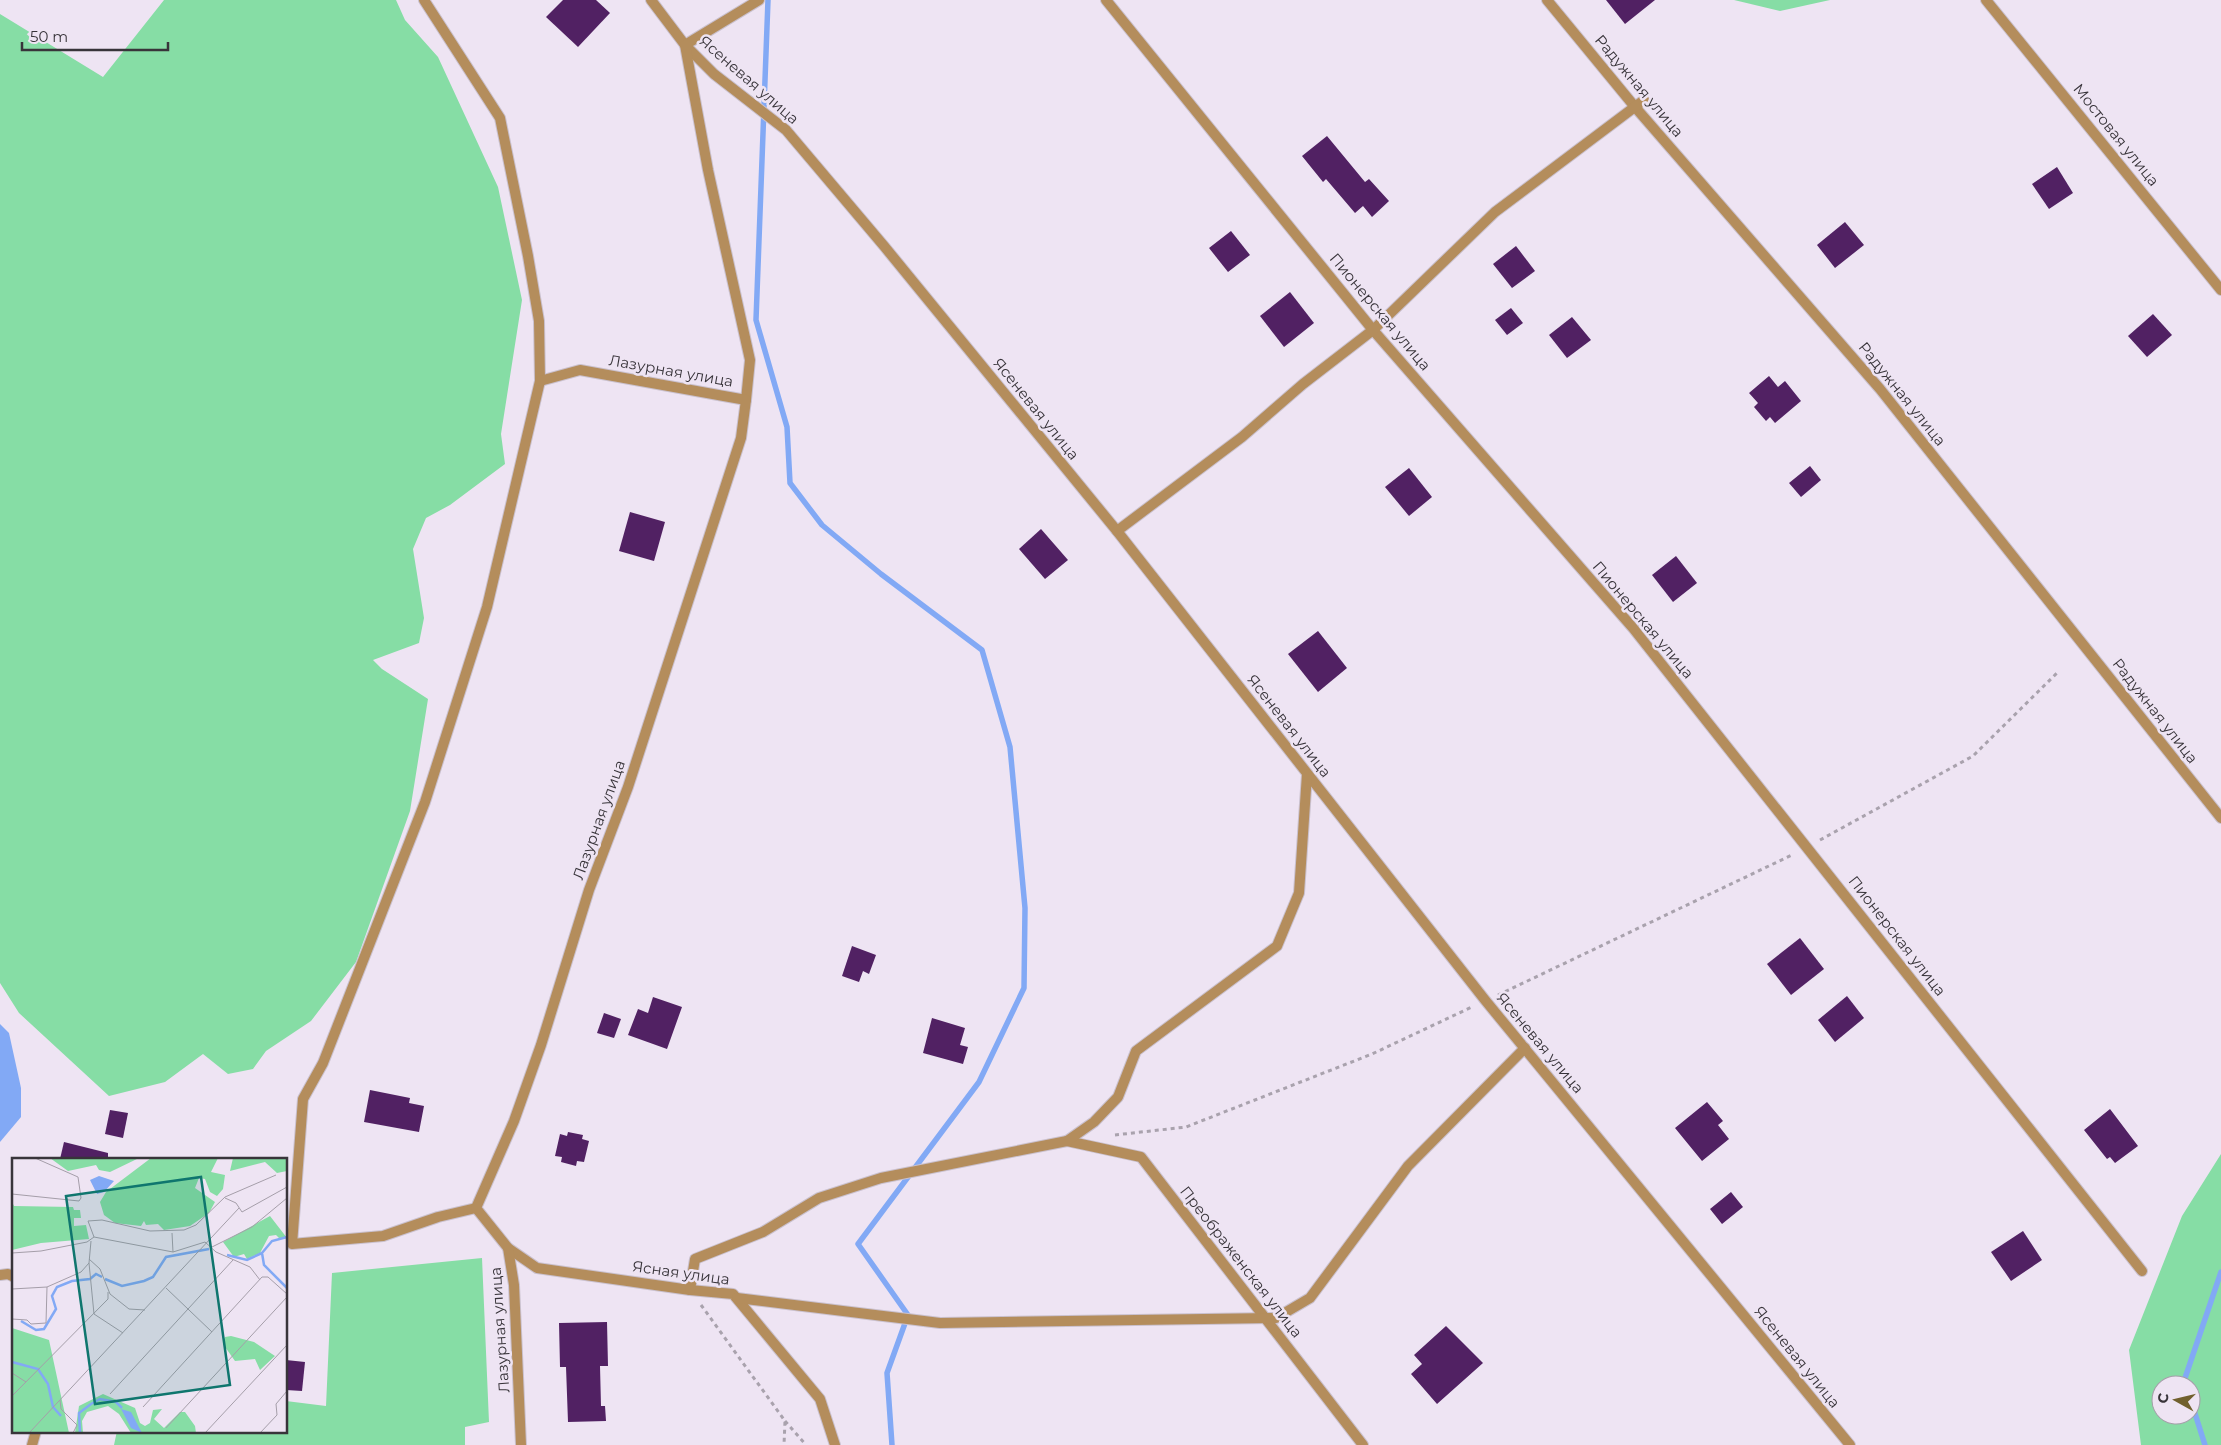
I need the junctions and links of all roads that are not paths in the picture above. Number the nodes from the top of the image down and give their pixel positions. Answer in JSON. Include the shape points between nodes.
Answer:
{"nodes":[{"id":1,"x":424,"y":0,"type":"edge"},
{"id":2,"x":652,"y":0,"type":"edge"},
{"id":3,"x":1106,"y":0,"type":"edge"},
{"id":4,"x":1548,"y":0,"type":"edge"},
{"id":5,"x":1986,"y":0,"type":"edge"},
{"id":6,"x":756,"y":1,"type":"edge"},
{"id":7,"x":685,"y":45,"type":"junction"},
{"id":8,"x":1644,"y":100,"type":"dead end"},
{"id":9,"x":1636,"y":107,"type":"junction"},
{"id":10,"x":2221,"y":290,"type":"edge"},
{"id":11,"x":1373,"y":330,"type":"junction"},
{"id":12,"x":540,"y":381,"type":"junction"},
{"id":13,"x":746,"y":400,"type":"junction"},
{"id":14,"x":1116,"y":531,"type":"junction"},
{"id":15,"x":1307,"y":774,"type":"junction"},
{"id":16,"x":2221,"y":818,"type":"edge"},
{"id":17,"x":1525,"y":1048,"type":"junction"},
{"id":18,"x":1067,"y":1141,"type":"junction"},
{"id":19,"x":476,"y":1208,"type":"junction"},
{"id":20,"x":508,"y":1248,"type":"junction"},
{"id":21,"x":2142,"y":1270,"type":"dead end"},
{"id":22,"x":690,"y":1290,"type":"junction"},
{"id":23,"x":736,"y":1298,"type":"junction"},
{"id":24,"x":1266,"y":1318,"type":"junction"},
{"id":25,"x":36,"y":1432,"type":"edge"},
{"id":26,"x":32,"y":1445,"type":"edge"},
{"id":27,"x":521,"y":1445,"type":"edge"},
{"id":28,"x":835,"y":1445,"type":"edge"},
{"id":29,"x":1363,"y":1445,"type":"edge"},
{"id":30,"x":1850,"y":1445,"type":"edge"}],
"edges":[{"from":1,"to":12,"type":"street","via":[[500,118],[538,321]]},
{"from":2,"to":7,"type":"street","name":"Ясеневая улица"},
{"from":3,"to":11,"type":"street","name":"Пионерская улица"},
{"from":4,"to":9,"type":"street","name":"Радужная улица"},
{"from":5,"to":10,"type":"street","name":"Мостовая улица"},
{"from":6,"to":7,"type":"street"},
{"from":7,"to":13,"type":"street","via":[[708,170],[750,360]]},
{"from":7,"to":14,"type":"street","name":"Ясеневая улица","via":[[714,74],[786,130]]},
{"from":8,"to":9,"type":"street"},
{"from":9,"to":11,"type":"street","via":[[1495,212]]},
{"from":9,"to":16,"type":"street","name":"Радужная улица","via":[[1880,389]]},
{"from":11,"to":14,"type":"street","via":[[1242,437]]},
{"from":11,"to":21,"type":"street","name":"Пионерская улица","via":[[1633,628]]},
{"from":12,"to":13,"type":"street","name":"Лазурная улица","via":[[580,370]]},
{"from":12,"to":19,"type":"street","via":[[487,608],[425,802],[323,1063],[303,1099],[292,1244],[383,1236]]},
{"from":13,"to":19,"type":"street","name":"Лазурная улица","via":[[741,438],[628,787],[594,875],[514,1121]]},
{"from":14,"to":15,"type":"street","name":"Ясеневая улица"},
{"from":15,"to":17,"type":"street","name":"Ясеневая улица"},
{"from":15,"to":18,"type":"street","via":[[1299,893],[1277,946],[1136,1051],[1118,1097],[1094,1122]]},
{"from":17,"to":24,"type":"street","via":[[1408,1166],[1310,1298],[1276,1318]]},
{"from":17,"to":30,"type":"street","name":"Ясеневая улица"},
{"from":18,"to":22,"type":"street","via":[[881,1178],[819,1198],[762,1232],[695,1259]]},
{"from":18,"to":24,"type":"street","name":"Преображенская улица","via":[[1141,1157]]},
{"from":19,"to":20,"type":"street","name":"Лазурная улица"},
{"from":20,"to":22,"type":"street","name":"Ясная улица","via":[[537,1268]]},
{"from":20,"to":27,"type":"street","name":"Лазурная улица","via":[[514,1285]]},
{"from":22,"to":23,"type":"street","name":"Ясная улица","via":[[733,1294]]},
{"from":23,"to":24,"type":"street","via":[[940,1323]]},
{"from":23,"to":28,"type":"street","name":"Ясная улица","via":[[820,1399]]},
{"from":24,"to":29,"type":"street","name":"Преображенская улица"},
{"from":25,"to":26,"type":"street"}]}
